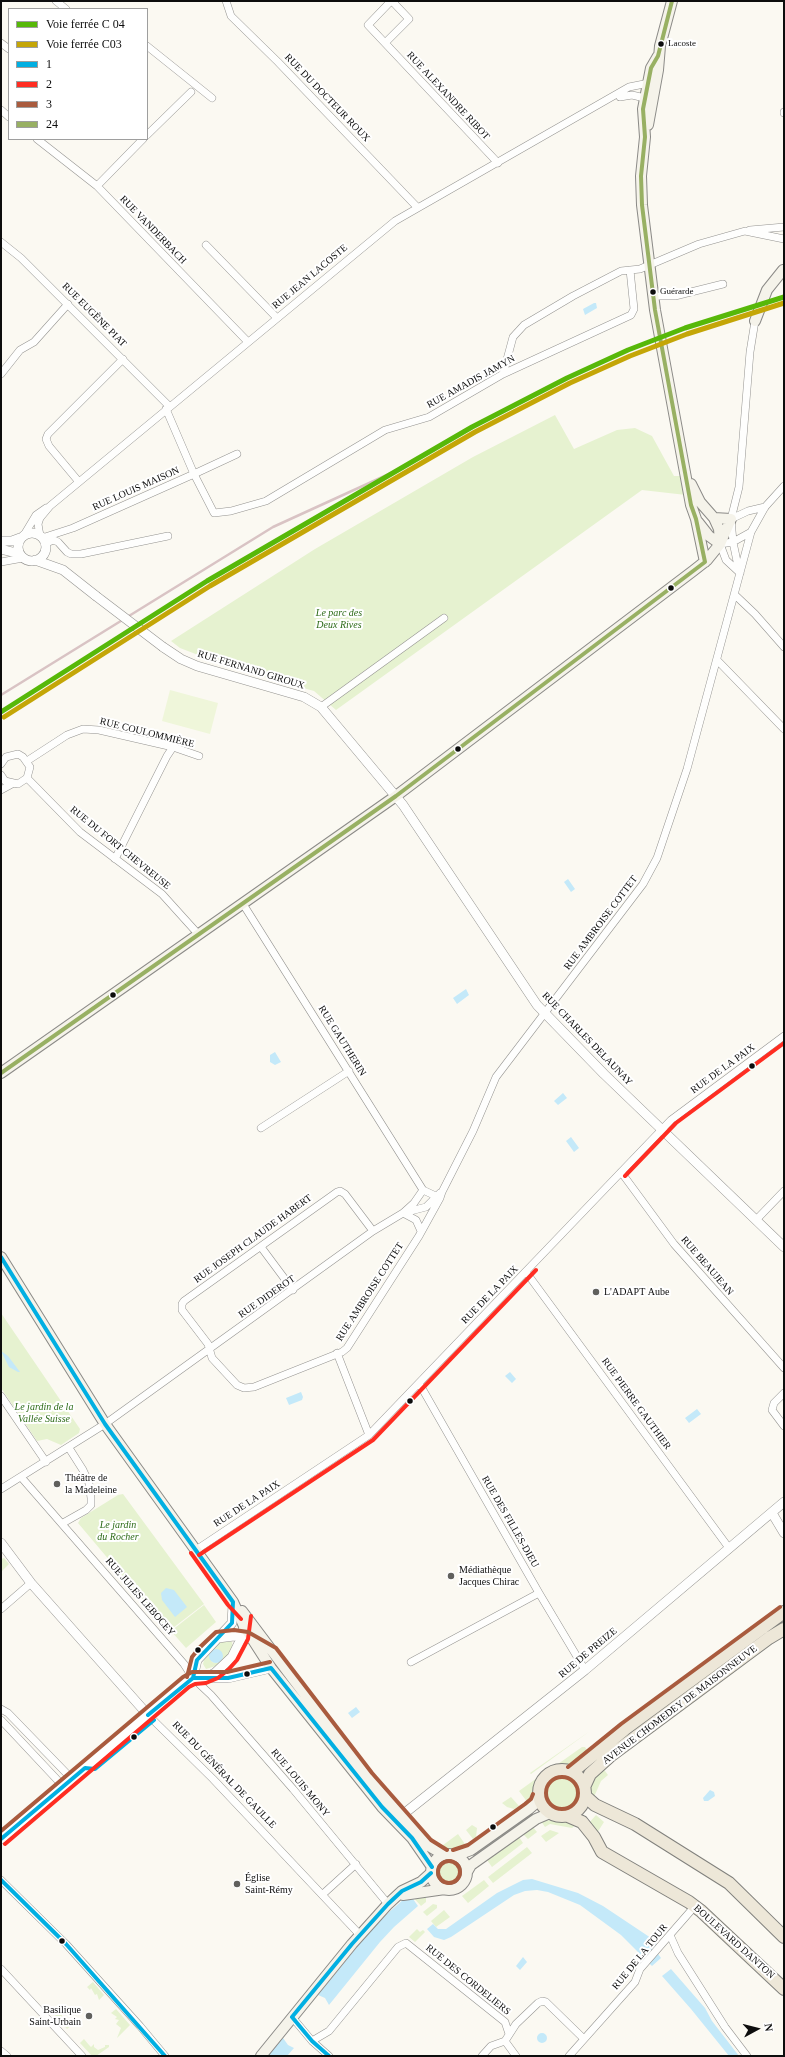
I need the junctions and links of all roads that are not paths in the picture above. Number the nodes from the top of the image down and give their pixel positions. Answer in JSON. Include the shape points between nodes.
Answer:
{"nodes":[{"id":1,"x":56,"y":1,"type":"edge"},
{"id":2,"x":226,"y":1,"type":"edge"},
{"id":3,"x":392,"y":1,"type":"edge"},
{"id":4,"x":672,"y":1,"type":"edge"},
{"id":5,"x":65,"y":8,"type":"edge"},
{"id":6,"x":385,"y":43,"type":"junction"},
{"id":7,"x":148,"y":47,"type":"edge"},
{"id":8,"x":652,"y":86,"type":"junction"},
{"id":9,"x":191,"y":92,"type":"dead end"},
{"id":10,"x":212,"y":98,"type":"dead end"},
{"id":11,"x":649,"y":99,"type":"junction"},
{"id":12,"x":609,"y":101,"type":"junction"},
{"id":13,"x":148,"y":134,"type":"edge"},
{"id":14,"x":38,"y":140,"type":"edge"},
{"id":15,"x":142,"y":140,"type":"edge"},
{"id":16,"x":498,"y":163,"type":"junction"},
{"id":17,"x":96,"y":186,"type":"junction"},
{"id":18,"x":417,"y":207,"type":"junction"},
{"id":19,"x":784,"y":227,"type":"edge"},
{"id":20,"x":745,"y":231,"type":"junction"},
{"id":21,"x":784,"y":240,"type":"edge"},
{"id":22,"x":1,"y":242,"type":"edge"},
{"id":23,"x":206,"y":245,"type":"dead end"},
{"id":24,"x":649,"y":264,"type":"junction"},
{"id":25,"x":630,"y":270,"type":"junction"},
{"id":26,"x":784,"y":270,"type":"edge"},
{"id":27,"x":723,"y":284,"type":"dead end"},
{"id":28,"x":653,"y":296,"type":"junction"},
{"id":29,"x":68,"y":304,"type":"junction"},
{"id":30,"x":277,"y":318,"type":"junction"},
{"id":31,"x":755,"y":320,"type":"joint"},
{"id":32,"x":248,"y":342,"type":"junction"},
{"id":33,"x":123,"y":359,"type":"junction"},
{"id":34,"x":1,"y":374,"type":"edge"},
{"id":35,"x":503,"y":374,"type":"junction"},
{"id":36,"x":168,"y":408,"type":"junction"},
{"id":37,"x":237,"y":454,"type":"dead end"},
{"id":38,"x":684,"y":461,"type":"junction"},
{"id":39,"x":194,"y":474,"type":"junction"},
{"id":40,"x":79,"y":482,"type":"junction"},
{"id":41,"x":784,"y":486,"type":"edge"},
{"id":42,"x":50,"y":506,"type":"junction"},
{"id":43,"x":765,"y":507,"type":"junction"},
{"id":44,"x":714,"y":518,"type":"junction"},
{"id":45,"x":696,"y":519,"type":"junction"},
{"id":46,"x":731,"y":519,"type":"junction"},
{"id":47,"x":751,"y":532,"type":"junction"},
{"id":48,"x":168,"y":536,"type":"dead end"},
{"id":49,"x":22,"y":537,"type":"junction"},
{"id":50,"x":1,"y":541,"type":"edge"},
{"id":51,"x":44,"y":541,"type":"junction"},
{"id":52,"x":733,"y":542,"type":"junction"},
{"id":53,"x":720,"y":544,"type":"junction"},
{"id":54,"x":1,"y":549,"type":"edge"},
{"id":55,"x":22,"y":556,"type":"junction"},
{"id":56,"x":35,"y":560,"type":"junction"},
{"id":57,"x":1,"y":562,"type":"edge"},
{"id":58,"x":704,"y":562,"type":"junction"},
{"id":59,"x":63,"y":570,"type":"junction"},
{"id":60,"x":740,"y":574,"type":"junction"},
{"id":61,"x":735,"y":595,"type":"junction"},
{"id":62,"x":444,"y":618,"type":"dead end"},
{"id":63,"x":784,"y":647,"type":"edge"},
{"id":64,"x":717,"y":660,"type":"junction"},
{"id":65,"x":321,"y":707,"type":"junction"},
{"id":66,"x":784,"y":729,"type":"edge"},
{"id":67,"x":173,"y":747,"type":"junction"},
{"id":68,"x":199,"y":756,"type":"dead end"},
{"id":69,"x":27,"y":761,"type":"junction"},
{"id":70,"x":1,"y":764,"type":"edge"},
{"id":71,"x":1,"y":775,"type":"edge"},
{"id":72,"x":27,"y":778,"type":"junction"},
{"id":73,"x":12,"y":784,"type":"junction"},
{"id":74,"x":1,"y":790,"type":"edge"},
{"id":75,"x":396,"y":796,"type":"junction"},
{"id":76,"x":115,"y":859,"type":"junction"},
{"id":77,"x":243,"y":904,"type":"junction"},
{"id":78,"x":199,"y":935,"type":"junction"},
{"id":79,"x":545,"y":1014,"type":"junction"},
{"id":80,"x":784,"y":1036,"type":"edge"},
{"id":81,"x":349,"y":1071,"type":"junction"},
{"id":82,"x":1,"y":1073,"type":"edge"},
{"id":83,"x":261,"y":1128,"type":"dead end"},
{"id":84,"x":661,"y":1130,"type":"junction"},
{"id":85,"x":621,"y":1172,"type":"junction"},
{"id":86,"x":423,"y":1190,"type":"junction"},
{"id":87,"x":784,"y":1191,"type":"edge"},
{"id":88,"x":439,"y":1196,"type":"junction"},
{"id":89,"x":403,"y":1213,"type":"junction"},
{"id":90,"x":756,"y":1220,"type":"junction"},
{"id":91,"x":374,"y":1231,"type":"junction"},
{"id":92,"x":421,"y":1232,"type":"junction"},
{"id":93,"x":261,"y":1247,"type":"junction"},
{"id":94,"x":784,"y":1247,"type":"edge"},
{"id":95,"x":1,"y":1257,"type":"edge"},
{"id":96,"x":526,"y":1272,"type":"junction"},
{"id":97,"x":293,"y":1290,"type":"junction"},
{"id":98,"x":209,"y":1351,"type":"junction"},
{"id":99,"x":337,"y":1353,"type":"junction"},
{"id":100,"x":784,"y":1368,"type":"edge"},
{"id":101,"x":420,"y":1383,"type":"junction"},
{"id":102,"x":784,"y":1393,"type":"edge"},
{"id":103,"x":1,"y":1396,"type":"edge"},
{"id":104,"x":105,"y":1424,"type":"junction"},
{"id":105,"x":784,"y":1426,"type":"edge"},
{"id":106,"x":369,"y":1435,"type":"junction"},
{"id":107,"x":69,"y":1448,"type":"junction"},
{"id":108,"x":46,"y":1462,"type":"junction"},
{"id":109,"x":21,"y":1477,"type":"junction"},
{"id":110,"x":1,"y":1489,"type":"edge"},
{"id":111,"x":784,"y":1502,"type":"edge"},
{"id":112,"x":772,"y":1513,"type":"junction"},
{"id":113,"x":64,"y":1523,"type":"junction"},
{"id":114,"x":784,"y":1533,"type":"edge"},
{"id":115,"x":1,"y":1543,"type":"edge"},
{"id":116,"x":729,"y":1548,"type":"junction"},
{"id":117,"x":196,"y":1550,"type":"junction"},
{"id":118,"x":31,"y":1583,"type":"junction"},
{"id":119,"x":539,"y":1593,"type":"junction"},
{"id":120,"x":233,"y":1602,"type":"junction"},
{"id":121,"x":1,"y":1609,"type":"edge"},
{"id":122,"x":784,"y":1612,"type":"edge"},
{"id":123,"x":245,"y":1615,"type":"junction"},
{"id":124,"x":244,"y":1626,"type":"junction"},
{"id":125,"x":784,"y":1629,"type":"edge"},
{"id":126,"x":242,"y":1637,"type":"junction"},
{"id":127,"x":218,"y":1638,"type":"junction"},
{"id":128,"x":253,"y":1641,"type":"junction"},
{"id":129,"x":272,"y":1652,"type":"junction"},
{"id":130,"x":411,"y":1662,"type":"dead end"},
{"id":131,"x":271,"y":1668,"type":"junction"},
{"id":132,"x":585,"y":1670,"type":"junction"},
{"id":133,"x":193,"y":1678,"type":"junction"},
{"id":134,"x":204,"y":1678,"type":"junction"},
{"id":135,"x":1,"y":1709,"type":"edge"},
{"id":136,"x":148,"y":1715,"type":"junction"},
{"id":137,"x":1,"y":1720,"type":"edge"},
{"id":138,"x":572,"y":1772,"type":"junction"},
{"id":139,"x":72,"y":1779,"type":"junction"},
{"id":140,"x":63,"y":1786,"type":"junction"},
{"id":141,"x":585,"y":1791,"type":"junction"},
{"id":142,"x":539,"y":1796,"type":"junction"},
{"id":143,"x":550,"y":1813,"type":"junction"},
{"id":144,"x":401,"y":1816,"type":"junction"},
{"id":145,"x":568,"y":1816,"type":"junction"},
{"id":146,"x":1,"y":1839,"type":"edge"},
{"id":147,"x":444,"y":1855,"type":"junction"},
{"id":148,"x":455,"y":1856,"type":"junction"},
{"id":149,"x":356,"y":1864,"type":"junction"},
{"id":150,"x":432,"y":1870,"type":"junction"},
{"id":151,"x":467,"y":1872,"type":"junction"},
{"id":152,"x":1,"y":1880,"type":"edge"},
{"id":153,"x":445,"y":1889,"type":"junction"},
{"id":154,"x":323,"y":1894,"type":"junction"},
{"id":155,"x":390,"y":1902,"type":"junction"},
{"id":156,"x":695,"y":1906,"type":"junction"},
{"id":157,"x":360,"y":1935,"type":"junction"},
{"id":158,"x":670,"y":1935,"type":"junction"},
{"id":159,"x":784,"y":1937,"type":"edge"},
{"id":160,"x":1,"y":1969,"type":"edge"},
{"id":161,"x":784,"y":1989,"type":"edge"},
{"id":162,"x":292,"y":2017,"type":"junction"},
{"id":163,"x":509,"y":2034,"type":"junction"},
{"id":164,"x":584,"y":2039,"type":"junction"},
{"id":165,"x":312,"y":2041,"type":"junction"},
{"id":166,"x":505,"y":2041,"type":"junction"},
{"id":167,"x":1,"y":2051,"type":"edge"},
{"id":168,"x":6,"y":2056,"type":"edge"},
{"id":169,"x":82,"y":2056,"type":"edge"},
{"id":170,"x":165,"y":2056,"type":"edge"},
{"id":171,"x":261,"y":2056,"type":"edge"},
{"id":172,"x":329,"y":2056,"type":"edge"},
{"id":173,"x":482,"y":2056,"type":"edge"},
{"id":174,"x":516,"y":2056,"type":"edge"},
{"id":175,"x":569,"y":2056,"type":"edge"},
{"id":176,"x":747,"y":2056,"type":"edge"}],
"edges":[{"from":1,"to":5,"type":"street"},
{"from":2,"to":18,"type":"street","name":"RUE DU DOCTEUR ROUX","via":[[231,16]]},
{"from":3,"to":6,"type":"street","name":"RUE ALEXANDRE RIBOT","via":[[368,25]]},
{"from":3,"to":6,"type":"street","name":"RUE ALEXANDRE RIBOT","via":[[410,19]]},
{"from":4,"to":8,"type":"main road","via":[[658,56],[652,68]]},
{"from":6,"to":16,"type":"street","name":"RUE ALEXANDRE RIBOT"},
{"from":7,"to":10,"type":"street"},
{"from":8,"to":11,"type":"main road"},
{"from":8,"to":12,"type":"street","name":"RUE JEAN LACOSTE","via":[[644,84],[630,87]]},
{"from":9,"to":13,"type":"street"},
{"from":11,"to":12,"type":"street","name":"RUE JEAN LACOSTE","via":[[626,94]]},
{"from":11,"to":24,"type":"main road","via":[[643,109],[645,137],[641,176]]},
{"from":12,"to":16,"type":"street","name":"RUE JEAN LACOSTE"},
{"from":14,"to":17,"type":"street","name":"RUE VANDERBACH"},
{"from":15,"to":17,"type":"street"},
{"from":16,"to":18,"type":"street","name":"RUE JEAN LACOSTE"},
{"from":17,"to":32,"type":"street","name":"RUE VANDERBACH"},
{"from":18,"to":30,"type":"street","name":"RUE JEAN LACOSTE","via":[[395,221]]},
{"from":19,"to":20,"type":"street"},
{"from":20,"to":21,"type":"street"},
{"from":20,"to":24,"type":"street","via":[[700,244]]},
{"from":22,"to":29,"type":"street","name":"RUE EUGÈNE PIAT","via":[[22,258]]},
{"from":23,"to":30,"type":"street"},
{"from":24,"to":25,"type":"street","via":[[640,269]]},
{"from":24,"to":28,"type":"main road"},
{"from":25,"to":35,"type":"street","via":[[621,271],[594,285],[524,325],[513,337]]},
{"from":25,"to":35,"type":"street","name":"RUE AMADIS JAMYN","via":[[634,309],[630,315]]},
{"from":26,"to":31,"type":"main road","via":[[767,290]]},
{"from":27,"to":28,"type":"street","via":[[675,296]]},
{"from":28,"to":38,"type":"main road"},
{"from":29,"to":33,"type":"street","name":"RUE EUGÈNE PIAT"},
{"from":29,"to":34,"type":"street","via":[[34,342],[20,350]]},
{"from":30,"to":32,"type":"street","name":"RUE JEAN LACOSTE"},
{"from":31,"to":46,"type":"street","via":[[739,486]]},
{"from":32,"to":36,"type":"street","name":"RUE JEAN LACOSTE"},
{"from":33,"to":36,"type":"street","name":"RUE EUGÈNE PIAT"},
{"from":33,"to":40,"type":"street","via":[[48,434],[46,439]]},
{"from":35,"to":39,"type":"street","name":"RUE AMADIS JAMYN","via":[[429,417],[384,430],[255,505],[216,513],[211,510]]},
{"from":36,"to":39,"type":"street","name":"RUE LOUIS MAISON"},
{"from":36,"to":40,"type":"street","name":"RUE JEAN LACOSTE"},
{"from":37,"to":39,"type":"street"},
{"from":38,"to":44,"type":"main road","via":[[694,492]]},
{"from":38,"to":45,"type":"main road","via":[[691,505]]},
{"from":39,"to":51,"type":"street","name":"RUE LOUIS MAISON"},
{"from":40,"to":42,"type":"street","name":"RUE JEAN LACOSTE"},
{"from":41,"to":43,"type":"street","name":"RUE AMBROISE COTTET"},
{"from":42,"to":49,"type":"street","name":"RUE JEAN LACOSTE","via":[[36,515]]},
{"from":42,"to":51,"type":"street","name":"RUE JEAN LACOSTE","via":[[38,524]]},
{"from":43,"to":46,"type":"street"},
{"from":43,"to":47,"type":"street","name":"RUE AMBROISE COTTET"},
{"from":44,"to":46,"type":"main road"},
{"from":44,"to":53,"type":"main road","via":[[719,529]]},
{"from":45,"to":53,"type":"main road","via":[[709,536]]},
{"from":45,"to":58,"type":"main road"},
{"from":46,"to":52,"type":"street"},
{"from":46,"to":53,"type":"main road"},
{"from":47,"to":52,"type":"street"},
{"from":47,"to":60,"type":"street","name":"RUE AMBROISE COTTET"},
{"from":48,"to":51,"type":"street","via":[[81,554],[67,552],[54,540]]},
{"from":49,"to":50,"type":"street","via":[[12,541]]},
{"from":49,"to":51,"type":"street","via":[[32,533]]},
{"from":49,"to":55,"type":"street","via":[[18,546]]},
{"from":51,"to":56,"type":"street","via":[[43,556]]},
{"from":51,"to":59,"type":"street","name":"RUE FERNAND GIROUX","via":[[51,558]]},
{"from":52,"to":53,"type":"street"},
{"from":52,"to":60,"type":"street"},
{"from":53,"to":58,"type":"main road"},
{"from":53,"to":60,"type":"street","via":[[726,560]]},
{"from":54,"to":55,"type":"street"},
{"from":55,"to":56,"type":"street"},
{"from":55,"to":57,"type":"street"},
{"from":56,"to":59,"type":"street","name":"RUE FERNAND GIROUX"},
{"from":58,"to":75,"type":"main road"},
{"from":59,"to":65,"type":"street","name":"RUE FERNAND GIROUX","bridge":true,"via":[[181,659],[304,697]]},
{"from":60,"to":61,"type":"street","name":"RUE AMBROISE COTTET"},
{"from":61,"to":63,"type":"street"},
{"from":61,"to":64,"type":"street","name":"RUE AMBROISE COTTET"},
{"from":62,"to":65,"type":"street"},
{"from":64,"to":66,"type":"street"},
{"from":64,"to":79,"type":"street","name":"RUE AMBROISE COTTET","via":[[687,769],[657,858],[643,884]]},
{"from":65,"to":75,"type":"street","name":"RUE FERNAND GIROUX"},
{"from":67,"to":68,"type":"street","name":"RUE COULOMMIÈRE"},
{"from":67,"to":69,"type":"street","name":"RUE COULOMMIÈRE","via":[[82,728]]},
{"from":67,"to":76,"type":"street"},
{"from":69,"to":70,"type":"street","via":[[12,754]]},
{"from":69,"to":72,"type":"street","via":[[30,773]]},
{"from":71,"to":73,"type":"street"},
{"from":72,"to":73,"type":"street","via":[[23,782]]},
{"from":72,"to":76,"type":"street","name":"RUE DU FORT CHEVREUSE","via":[[80,832]]},
{"from":73,"to":74,"type":"street"},
{"from":75,"to":77,"type":"main road"},
{"from":75,"to":79,"type":"street","name":"RUE CHARLES DELAUNAY"},
{"from":76,"to":78,"type":"street","name":"RUE DU FORT CHEVREUSE","via":[[162,894]]},
{"from":77,"to":78,"type":"main road"},
{"from":77,"to":81,"type":"street","name":"RUE GAUTHERIN"},
{"from":78,"to":82,"type":"main road"},
{"from":79,"to":84,"type":"street","name":"RUE CHARLES DELAUNAY"},
{"from":79,"to":88,"type":"street","name":"RUE AMBROISE COTTET","via":[[496,1077],[473,1131]]},
{"from":80,"to":84,"type":"street","name":"RUE DE LA PAIX","via":[[672,1118]]},
{"from":81,"to":83,"type":"street"},
{"from":81,"to":86,"type":"street","name":"RUE GAUTHERIN"},
{"from":84,"to":85,"type":"street","name":"RUE DE LA PAIX"},
{"from":84,"to":90,"type":"street","name":"RUE CHARLES DELAUNAY"},
{"from":85,"to":96,"type":"street","name":"RUE DE LA PAIX"},
{"from":85,"to":100,"type":"street","name":"RUE BEAUJEAN","via":[[674,1244]]},
{"from":86,"to":88,"type":"street","name":"RUE GAUTHERIN"},
{"from":86,"to":89,"type":"street"},
{"from":87,"to":90,"type":"street"},
{"from":88,"to":89,"type":"street","name":"RUE DIDEROT","via":[[426,1207]]},
{"from":88,"to":92,"type":"street","name":"RUE AMBROISE COTTET"},
{"from":89,"to":91,"type":"street","name":"RUE DIDEROT"},
{"from":89,"to":92,"type":"street","via":[[416,1220]]},
{"from":90,"to":94,"type":"street","name":"RUE CHARLES DELAUNAY"},
{"from":91,"to":93,"type":"street","name":"RUE JOSEPH CLAUDE HABERT","via":[[340,1191]]},
{"from":91,"to":97,"type":"street","name":"RUE DIDEROT"},
{"from":92,"to":99,"type":"street","name":"RUE AMBROISE COTTET","via":[[347,1348]]},
{"from":93,"to":97,"type":"street"},
{"from":93,"to":98,"type":"street","name":"RUE JOSEPH CLAUDE HABERT","via":[[182,1304],[182,1310],[208,1344]]},
{"from":95,"to":104,"type":"main road"},
{"from":96,"to":101,"type":"street","name":"RUE DE LA PAIX"},
{"from":96,"to":116,"type":"street","name":"RUE PIERRE GAUTHIER"},
{"from":97,"to":98,"type":"street","name":"RUE DIDEROT"},
{"from":98,"to":99,"type":"street","name":"RUE AMBROISE COTTET","via":[[212,1358],[237,1385],[244,1388],[254,1387]]},
{"from":98,"to":104,"type":"street","name":"RUE DIDEROT"},
{"from":99,"to":106,"type":"street"},
{"from":101,"to":106,"type":"street","name":"RUE DE LA PAIX"},
{"from":101,"to":119,"type":"street","name":"RUE DES FILLES-DIEU"},
{"from":102,"to":105,"type":"street","via":[[774,1403],[772,1410]]},
{"from":103,"to":108,"type":"street"},
{"from":104,"to":107,"type":"street","name":"RUE DIDEROT"},
{"from":104,"to":117,"type":"main road"},
{"from":106,"to":117,"type":"street","name":"RUE DE LA PAIX"},
{"from":107,"to":108,"type":"street","name":"RUE DIDEROT"},
{"from":107,"to":113,"type":"street","via":[[89,1483],[92,1498],[86,1510]]},
{"from":108,"to":109,"type":"street","name":"RUE DIDEROT"},
{"from":109,"to":110,"type":"street","name":"RUE DIDEROT"},
{"from":109,"to":113,"type":"street","name":"RUE JULES LEBOCEY"},
{"from":111,"to":112,"type":"street","name":"RUE DE PREIZE"},
{"from":112,"to":114,"type":"street"},
{"from":112,"to":116,"type":"street","name":"RUE DE PREIZE"},
{"from":113,"to":133,"type":"street","name":"RUE JULES LEBOCEY","via":[[184,1664]]},
{"from":115,"to":118,"type":"street","name":"RUE DU GÉNÉRAL DE GAULLE"},
{"from":116,"to":132,"type":"street","name":"RUE DE PREIZE"},
{"from":117,"to":120,"type":"main road"},
{"from":118,"to":121,"type":"street"},
{"from":118,"to":136,"type":"street","name":"RUE DU GÉNÉRAL DE GAULLE"},
{"from":119,"to":130,"type":"street"},
{"from":119,"to":132,"type":"street","name":"RUE DES FILLES-DIEU"},
{"from":120,"to":123,"type":"main road"},
{"from":120,"to":124,"type":"main road"},
{"from":120,"to":127,"type":"street","via":[[232,1622]]},
{"from":122,"to":138,"type":"main road","via":[[625,1729]]},
{"from":123,"to":124,"type":"street"},
{"from":123,"to":129,"type":"main road"},
{"from":124,"to":126,"type":"street"},
{"from":124,"to":128,"type":"main road"},
{"from":125,"to":141,"type":"main road","name":"AVENUE CHOMEDEY DE MAISONNEUVE","via":[[610,1756],[590,1774]]},
{"from":126,"to":127,"type":"street"},
{"from":126,"to":128,"type":"street"},
{"from":126,"to":134,"type":"street","via":[[225,1665]]},
{"from":127,"to":133,"type":"street","via":[[197,1660]]},
{"from":128,"to":129,"type":"street"},
{"from":128,"to":131,"type":"main road"},
{"from":129,"to":144,"type":"main road","via":[[367,1777]]},
{"from":131,"to":134,"type":"street","via":[[228,1678]]},
{"from":131,"to":150,"type":"main road","via":[[382,1807],[412,1838]]},
{"from":132,"to":144,"type":"street","name":"RUE DE PREIZE"},
{"from":133,"to":134,"type":"street"},
{"from":133,"to":136,"type":"street"},
{"from":133,"to":149,"type":"street","name":"RUE LOUIS MONY"},
{"from":135,"to":139,"type":"street","via":[[8,1713]]},
{"from":136,"to":139,"type":"street"},
{"from":136,"to":154,"type":"street","name":"RUE DU GÉNÉRAL DE GAULLE"},
{"from":137,"to":140,"type":"street"},
{"from":138,"to":141,"type":"main road"},
{"from":138,"to":142,"type":"main road","via":[[558,1770],[545,1776],[539,1789]]},
{"from":139,"to":140,"type":"street"},
{"from":140,"to":146,"type":"street"},
{"from":141,"to":145,"type":"main road","via":[[579,1808]]},
{"from":141,"to":159,"type":"main road","via":[[595,1805],[635,1824],[729,1883]]},
{"from":142,"to":143,"type":"main road","via":[[544,1809]]},
{"from":142,"to":148,"type":"main road","via":[[529,1809],[471,1850]]},
{"from":143,"to":145,"type":"main road"},
{"from":143,"to":151,"type":"main road","via":[[536,1819],[471,1865]]},
{"from":144,"to":147,"type":"main road","via":[[427,1845]]},
{"from":145,"to":156,"type":"main road","name":"BOULEVARD DANTON","via":[[584,1824],[602,1852]]},
{"from":147,"to":148,"type":"main road"},
{"from":147,"to":150,"type":"main road","via":[[437,1860]]},
{"from":148,"to":151,"type":"main road","via":[[463,1861]]},
{"from":149,"to":154,"type":"street"},
{"from":149,"to":155,"type":"street","name":"RUE LOUIS MONY"},
{"from":150,"to":153,"type":"main road","via":[[437,1885]]},
{"from":150,"to":155,"type":"main road","via":[[421,1882],[402,1891]]},
{"from":151,"to":153,"type":"main road","via":[[460,1886]]},
{"from":152,"to":170,"type":"street","via":[[66,1944]]},
{"from":153,"to":155,"type":"main road","via":[[405,1894]]},
{"from":154,"to":157,"type":"street","name":"RUE DU GÉNÉRAL DE GAULLE"},
{"from":155,"to":157,"type":"main road"},
{"from":156,"to":158,"type":"street","name":"RUE DE LA TOUR"},
{"from":156,"to":161,"type":"main road","name":"BOULEVARD DANTON"},
{"from":157,"to":162,"type":"main road"},
{"from":158,"to":164,"type":"street","name":"RUE DE LA TOUR","via":[[640,1969],[635,1982]]},
{"from":158,"to":176,"type":"street","via":[[678,1953],[725,2027]]},
{"from":160,"to":169,"type":"street"},
{"from":162,"to":165,"type":"street"},
{"from":162,"to":171,"type":"main road"},
{"from":163,"to":164,"type":"street","via":[[542,2001]]},
{"from":163,"to":165,"type":"street","name":"RUE DES CORDELIERS","via":[[505,2022],[409,1945],[402,1944],[329,2031]]},
{"from":163,"to":166,"type":"street"},
{"from":164,"to":175,"type":"street","name":"RUE DE LA TOUR"},
{"from":165,"to":172,"type":"street"},
{"from":166,"to":173,"type":"street","via":[[491,2046]]},
{"from":166,"to":174,"type":"street"},
{"from":167,"to":168,"type":"street"}]}
